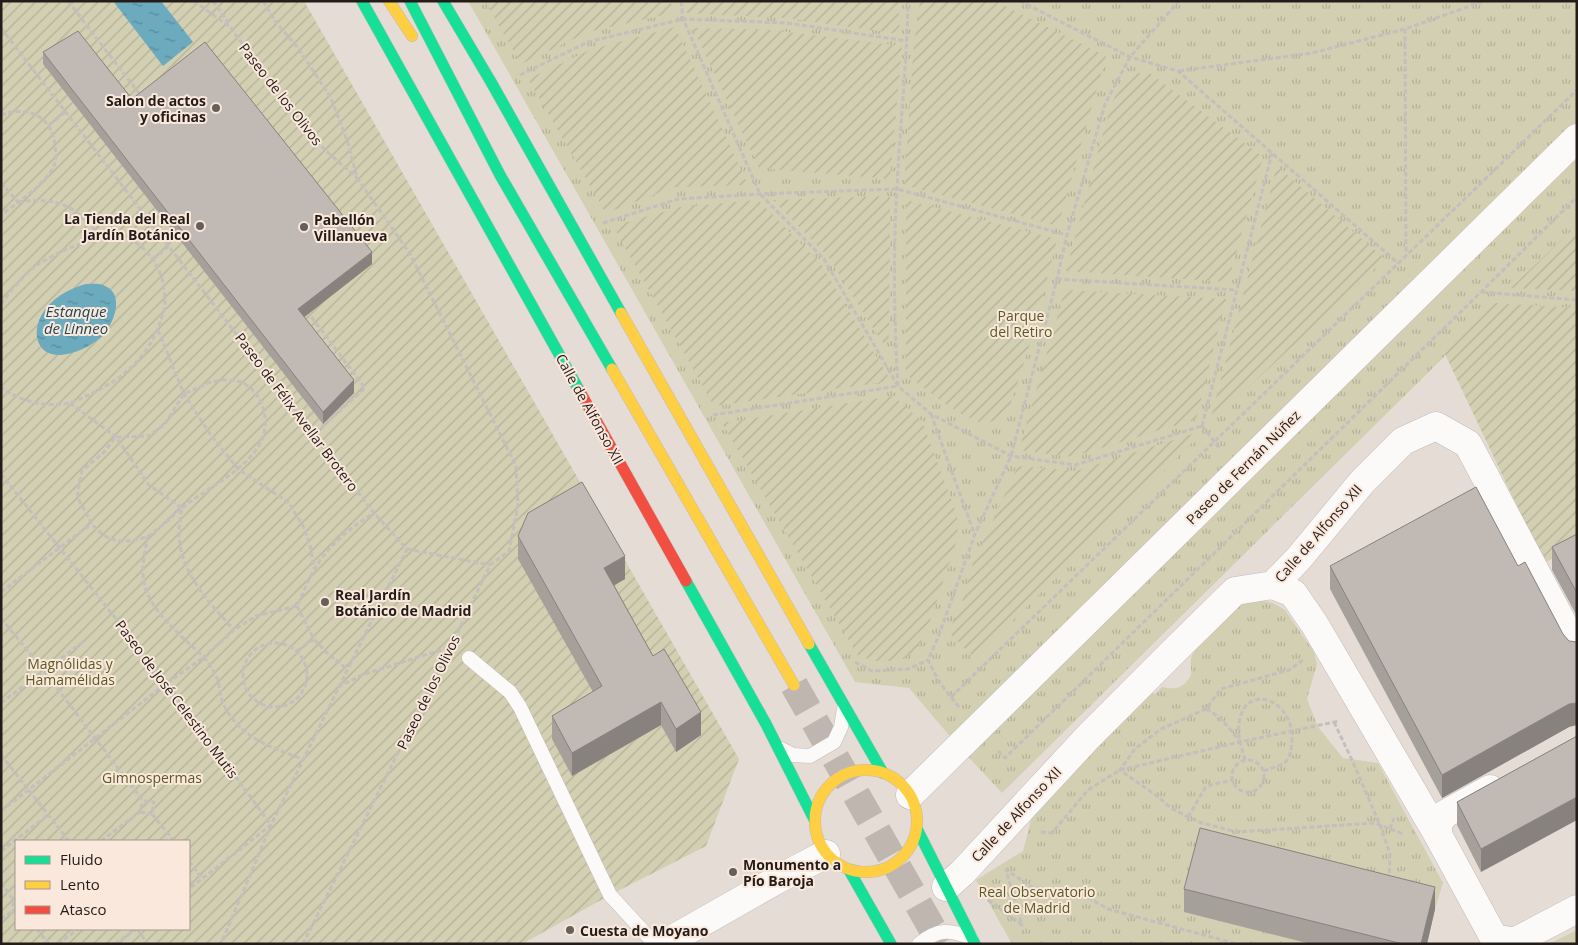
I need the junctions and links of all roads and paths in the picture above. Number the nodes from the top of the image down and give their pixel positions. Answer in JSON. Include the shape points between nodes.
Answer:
{"nodes":[{"id":1,"x":68,"y":1,"type":"edge"},
{"id":2,"x":194,"y":1,"type":"edge"},
{"id":3,"x":213,"y":1,"type":"edge"},
{"id":4,"x":263,"y":1,"type":"edge"},
{"id":5,"x":362,"y":1,"type":"edge"},
{"id":6,"x":389,"y":1,"type":"edge"},
{"id":7,"x":410,"y":1,"type":"edge"},
{"id":8,"x":443,"y":1,"type":"edge"},
{"id":9,"x":681,"y":1,"type":"edge"},
{"id":10,"x":908,"y":1,"type":"edge"},
{"id":11,"x":1020,"y":1,"type":"edge"},
{"id":12,"x":1179,"y":1,"type":"edge"},
{"id":13,"x":1484,"y":1,"type":"edge"},
{"id":14,"x":682,"y":20,"type":"junction"},
{"id":15,"x":230,"y":26,"type":"junction"},
{"id":16,"x":1,"y":28,"type":"edge"},
{"id":17,"x":1404,"y":29,"type":"junction"},
{"id":18,"x":907,"y":41,"type":"junction"},
{"id":19,"x":416,"y":42,"type":"dead end"},
{"id":20,"x":1130,"y":57,"type":"junction"},
{"id":21,"x":432,"y":67,"type":"dead end"},
{"id":22,"x":1178,"y":71,"type":"junction"},
{"id":23,"x":517,"y":76,"type":"dead end"},
{"id":24,"x":1577,"y":90,"type":"edge"},
{"id":25,"x":144,"y":100,"type":"edge"},
{"id":26,"x":66,"y":111,"type":"junction"},
{"id":27,"x":1,"y":115,"type":"edge"},
{"id":28,"x":49,"y":125,"type":"junction"},
{"id":29,"x":1577,"y":138,"type":"edge"},
{"id":30,"x":1272,"y":153,"type":"junction"},
{"id":31,"x":500,"y":174,"type":"junction"},
{"id":32,"x":357,"y":178,"type":"junction"},
{"id":33,"x":1,"y":183,"type":"edge"},
{"id":34,"x":897,"y":189,"type":"junction"},
{"id":35,"x":760,"y":194,"type":"junction"},
{"id":36,"x":1577,"y":196,"type":"edge"},
{"id":37,"x":18,"y":202,"type":"junction"},
{"id":38,"x":1,"y":214,"type":"edge"},
{"id":39,"x":603,"y":223,"type":"dead end"},
{"id":40,"x":1067,"y":236,"type":"junction"},
{"id":41,"x":101,"y":238,"type":"junction"},
{"id":42,"x":169,"y":246,"type":"junction"},
{"id":43,"x":1406,"y":255,"type":"junction"},
{"id":44,"x":153,"y":259,"type":"junction"},
{"id":45,"x":1398,"y":263,"type":"junction"},
{"id":46,"x":1057,"y":279,"type":"junction"},
{"id":47,"x":1236,"y":290,"type":"junction"},
{"id":48,"x":1481,"y":292,"type":"junction"},
{"id":49,"x":1577,"y":300,"type":"edge"},
{"id":50,"x":1,"y":304,"type":"edge"},
{"id":51,"x":305,"y":310,"type":"edge"},
{"id":52,"x":158,"y":329,"type":"junction"},
{"id":53,"x":898,"y":386,"type":"junction"},
{"id":54,"x":1,"y":387,"type":"edge"},
{"id":55,"x":184,"y":394,"type":"junction"},
{"id":56,"x":69,"y":403,"type":"junction"},
{"id":57,"x":931,"y":414,"type":"junction"},
{"id":58,"x":710,"y":415,"type":"dead end"},
{"id":59,"x":314,"y":434,"type":"junction"},
{"id":60,"x":116,"y":437,"type":"junction"},
{"id":61,"x":1011,"y":456,"type":"junction"},
{"id":62,"x":238,"y":469,"type":"junction"},
{"id":63,"x":1,"y":474,"type":"edge"},
{"id":64,"x":182,"y":508,"type":"junction"},
{"id":65,"x":374,"y":513,"type":"junction"},
{"id":66,"x":91,"y":524,"type":"junction"},
{"id":67,"x":974,"y":534,"type":"junction"},
{"id":68,"x":148,"y":536,"type":"junction"},
{"id":69,"x":59,"y":547,"type":"junction"},
{"id":70,"x":407,"y":549,"type":"junction"},
{"id":71,"x":490,"y":565,"type":"junction"},
{"id":72,"x":314,"y":568,"type":"junction"},
{"id":73,"x":1273,"y":586,"type":"junction"},
{"id":74,"x":1,"y":592,"type":"edge"},
{"id":75,"x":297,"y":606,"type":"junction"},
{"id":76,"x":1,"y":618,"type":"edge"},
{"id":77,"x":234,"y":630,"type":"junction"},
{"id":78,"x":314,"y":639,"type":"junction"},
{"id":79,"x":84,"y":641,"type":"dead end"},
{"id":80,"x":1325,"y":642,"type":"junction"},
{"id":81,"x":450,"y":647,"type":"junction"},
{"id":82,"x":1577,"y":650,"type":"edge"},
{"id":83,"x":297,"y":651,"type":"junction"},
{"id":84,"x":204,"y":657,"type":"junction"},
{"id":85,"x":469,"y":658,"type":"dead end"},
{"id":86,"x":347,"y":669,"type":"junction"},
{"id":87,"x":44,"y":670,"type":"junction"},
{"id":88,"x":166,"y":683,"type":"junction"},
{"id":89,"x":794,"y":685,"type":"tunnel mouth"},
{"id":90,"x":338,"y":686,"type":"junction"},
{"id":91,"x":950,"y":698,"type":"junction"},
{"id":92,"x":1,"y":703,"type":"edge"},
{"id":93,"x":845,"y":705,"type":"junction"},
{"id":94,"x":1206,"y":709,"type":"junction"},
{"id":95,"x":1365,"y":710,"type":"junction"},
{"id":96,"x":1334,"y":722,"type":"junction"},
{"id":97,"x":978,"y":728,"type":"junction"},
{"id":98,"x":1292,"y":731,"type":"junction"},
{"id":99,"x":95,"y":738,"type":"junction"},
{"id":100,"x":1240,"y":742,"type":"junction"},
{"id":101,"x":778,"y":747,"type":"junction"},
{"id":102,"x":1,"y":754,"type":"edge"},
{"id":103,"x":303,"y":759,"type":"junction"},
{"id":104,"x":1245,"y":760,"type":"junction"},
{"id":105,"x":1120,"y":770,"type":"junction"},
{"id":106,"x":1264,"y":771,"type":"junction"},
{"id":107,"x":883,"y":773,"type":"junction"},
{"id":108,"x":1511,"y":777,"type":"edge"},
{"id":109,"x":1233,"y":780,"type":"junction"},
{"id":110,"x":29,"y":790,"type":"junction"},
{"id":111,"x":910,"y":795,"type":"junction"},
{"id":112,"x":143,"y":801,"type":"junction"},
{"id":113,"x":1,"y":811,"type":"edge"},
{"id":114,"x":140,"y":812,"type":"junction"},
{"id":115,"x":152,"y":814,"type":"junction"},
{"id":116,"x":48,"y":815,"type":"junction"},
{"id":117,"x":1188,"y":817,"type":"junction"},
{"id":118,"x":814,"y":819,"type":"junction"},
{"id":119,"x":271,"y":825,"type":"junction"},
{"id":120,"x":1380,"y":825,"type":"junction"},
{"id":121,"x":917,"y":829,"type":"junction"},
{"id":122,"x":1438,"y":835,"type":"junction"},
{"id":123,"x":15,"y":840,"type":"edge"},
{"id":124,"x":15,"y":840,"type":"edge"},
{"id":125,"x":67,"y":840,"type":"edge"},
{"id":126,"x":102,"y":840,"type":"edge"},
{"id":127,"x":173,"y":840,"type":"edge"},
{"id":128,"x":993,"y":840,"type":"junction"},
{"id":129,"x":1,"y":851,"type":"edge"},
{"id":130,"x":826,"y":854,"type":"junction"},
{"id":131,"x":190,"y":862,"type":"edge"},
{"id":132,"x":849,"y":870,"type":"junction"},
{"id":133,"x":202,"y":879,"type":"junction"},
{"id":134,"x":1,"y":883,"type":"edge"},
{"id":135,"x":1388,"y":883,"type":"edge"},
{"id":136,"x":946,"y":887,"type":"junction"},
{"id":137,"x":190,"y":888,"type":"edge"},
{"id":138,"x":15,"y":900,"type":"edge"},
{"id":139,"x":987,"y":900,"type":"dead end"},
{"id":140,"x":1577,"y":909,"type":"edge"},
{"id":141,"x":14,"y":911,"type":"edge"},
{"id":142,"x":1,"y":919,"type":"edge"},
{"id":143,"x":38,"y":930,"type":"edge"},
{"id":144,"x":77,"y":930,"type":"edge"},
{"id":145,"x":135,"y":930,"type":"edge"},
{"id":146,"x":137,"y":930,"type":"edge"},
{"id":147,"x":883,"y":937,"type":"edge"},
{"id":148,"x":973,"y":941,"type":"edge"},
{"id":149,"x":1496,"y":941,"type":"edge"},
{"id":150,"x":49,"y":944,"type":"edge"},
{"id":151,"x":58,"y":944,"type":"edge"},
{"id":152,"x":116,"y":944,"type":"edge"},
{"id":153,"x":148,"y":944,"type":"edge"},
{"id":154,"x":220,"y":944,"type":"edge"},
{"id":155,"x":302,"y":944,"type":"edge"},
{"id":156,"x":655,"y":944,"type":"edge"},
{"id":157,"x":664,"y":944,"type":"edge"},
{"id":158,"x":919,"y":944,"type":"edge"},
{"id":159,"x":1237,"y":944,"type":"edge"}],
"edges":[{"from":1,"to":25,"type":"path"},
{"from":2,"to":15,"type":"path","name":"Paseo de los Olivos"},
{"from":3,"to":15,"type":"path","name":"Paseo de los Olivos"},
{"from":4,"to":32,"type":"path","name":"Paseo de los Olivos","via":[[331,98]]},
{"from":5,"to":101,"type":"main road","name":"Calle de Alfonso XII"},
{"from":6,"to":19,"type":"main road"},
{"from":7,"to":31,"type":"main road"},
{"from":8,"to":93,"type":"main road"},
{"from":9,"to":14,"type":"path"},
{"from":10,"to":18,"type":"path"},
{"from":11,"to":20,"type":"path"},
{"from":12,"to":20,"type":"path"},
{"from":13,"to":17,"type":"path"},
{"from":14,"to":18,"type":"path","via":[[787,23]]},
{"from":14,"to":23,"type":"path","via":[[588,42]]},
{"from":14,"to":35,"type":"path"},
{"from":15,"to":32,"type":"path","name":"Paseo de los Olivos","via":[[300,123]]},
{"from":16,"to":26,"type":"path","name":"Paseo de Félix Avellar Brotero"},
{"from":17,"to":22,"type":"path","via":[[1312,53]]},
{"from":17,"to":43,"type":"path"},
{"from":18,"to":34,"type":"path"},
{"from":20,"to":22,"type":"path"},
{"from":20,"to":40,"type":"path","via":[[1105,104]]},
{"from":21,"to":31,"type":"main road"},
{"from":22,"to":30,"type":"path"},
{"from":24,"to":43,"type":"path"},
{"from":26,"to":28,"type":"path"},
{"from":26,"to":42,"type":"path","name":"Paseo de Félix Avellar Brotero"},
{"from":27,"to":28,"type":"path","via":[[12,111],[27,112]]},
{"from":28,"to":37,"type":"path","via":[[54,135],[57,160],[46,179]]},
{"from":29,"to":97,"type":"street","name":"Paseo de Fernán Núñez"},
{"from":30,"to":45,"type":"path"},
{"from":30,"to":47,"type":"path"},
{"from":31,"to":89,"type":"main road"},
{"from":32,"to":71,"type":"path","name":"Paseo de los Olivos","via":[[410,254],[516,466],[518,506],[509,551]]},
{"from":33,"to":37,"type":"path"},
{"from":34,"to":35,"type":"path"},
{"from":34,"to":40,"type":"path"},
{"from":34,"to":53,"type":"path","via":[[894,329]]},
{"from":35,"to":39,"type":"path","via":[[678,199]]},
{"from":35,"to":53,"type":"path","via":[[824,259]]},
{"from":36,"to":48,"type":"path"},
{"from":37,"to":38,"type":"path"},
{"from":37,"to":41,"type":"path","via":[[40,199],[58,202],[89,223]]},
{"from":40,"to":46,"type":"path"},
{"from":41,"to":44,"type":"path","via":[[137,244]]},
{"from":41,"to":50,"type":"path","via":[[68,248],[36,266]]},
{"from":42,"to":44,"type":"path"},
{"from":42,"to":59,"type":"path","name":"Paseo de Félix Avellar Brotero"},
{"from":43,"to":45,"type":"path"},
{"from":44,"to":52,"type":"path","via":[[162,276],[165,307]]},
{"from":45,"to":91,"type":"path"},
{"from":46,"to":47,"type":"path"},
{"from":46,"to":61,"type":"path"},
{"from":47,"to":61,"type":"path","via":[[1202,426],[1075,465]]},
{"from":48,"to":49,"type":"path"},
{"from":48,"to":97,"type":"path","via":[[1005,758]]},
{"from":51,"to":59,"type":"path","via":[[365,388]]},
{"from":52,"to":55,"type":"path"},
{"from":52,"to":56,"type":"path","via":[[136,364],[98,390]]},
{"from":53,"to":57,"type":"path"},
{"from":53,"to":58,"type":"path"},
{"from":54,"to":56,"type":"path","via":[[32,402]]},
{"from":55,"to":60,"type":"path","via":[[165,424],[149,436]]},
{"from":55,"to":62,"type":"path"},
{"from":55,"to":62,"type":"path","via":[[208,383],[229,380],[247,385],[257,394],[266,417],[265,432],[259,446]]},
{"from":56,"to":60,"type":"path"},
{"from":57,"to":61,"type":"path"},
{"from":57,"to":67,"type":"path"},
{"from":59,"to":65,"type":"path","name":"Paseo de Félix Avellar Brotero"},
{"from":60,"to":64,"type":"path","via":[[150,485]]},
{"from":60,"to":66,"type":"path","via":[[82,471],[78,496]]},
{"from":61,"to":67,"type":"path"},
{"from":62,"to":64,"type":"path"},
{"from":62,"to":72,"type":"path","via":[[289,503],[303,526]]},
{"from":63,"to":69,"type":"path","name":"Paseo de José Celestino Mutis"},
{"from":64,"to":68,"type":"path"},
{"from":64,"to":77,"type":"path","via":[[180,548],[186,566],[206,598]]},
{"from":65,"to":70,"type":"path","name":"Paseo de Félix Avellar Brotero"},
{"from":65,"to":72,"type":"path","via":[[354,526]]},
{"from":66,"to":68,"type":"path","via":[[103,536],[116,540]]},
{"from":66,"to":69,"type":"path"},
{"from":67,"to":91,"type":"path","via":[[928,660]]},
{"from":68,"to":84,"type":"path","via":[[143,569],[149,599]]},
{"from":69,"to":74,"type":"path"},
{"from":69,"to":88,"type":"path","name":"Paseo de José Celestino Mutis"},
{"from":70,"to":71,"type":"path"},
{"from":70,"to":86,"type":"path"},
{"from":71,"to":81,"type":"path","name":"Paseo de los Olivos"},
{"from":72,"to":75,"type":"path"},
{"from":73,"to":80,"type":"street","via":[[1293,594]]},
{"from":73,"to":82,"type":"street","name":"Calle de Alfonso XII","via":[[1362,482],[1403,442],[1436,426],[1468,444]]},
{"from":73,"to":128,"type":"street","name":"Calle de Alfonso XII","via":[[1235,591],[1088,737]]},
{"from":75,"to":77,"type":"path","via":[[256,616]]},
{"from":75,"to":78,"type":"path"},
{"from":76,"to":87,"type":"path"},
{"from":77,"to":84,"type":"path"},
{"from":78,"to":83,"type":"path"},
{"from":78,"to":86,"type":"path"},
{"from":79,"to":87,"type":"path"},
{"from":80,"to":94,"type":"path","via":[[1289,670],[1221,688]]},
{"from":80,"to":95,"type":"street"},
{"from":81,"to":90,"type":"path"},
{"from":81,"to":155,"type":"path","name":"Paseo de los Olivos"},
{"from":83,"to":83,"type":"path","via":[[281,643],[268,643],[249,655],[242,676],[250,696],[258,703],[278,708],[298,699],[308,678],[306,666]]},
{"from":84,"to":88,"type":"path"},
{"from":84,"to":103,"type":"path","via":[[217,678],[223,703],[246,734],[269,747]]},
{"from":85,"to":156,"type":"lane","via":[[510,692],[520,707],[610,895]]},
{"from":86,"to":90,"type":"path"},
{"from":87,"to":92,"type":"path"},
{"from":87,"to":99,"type":"path"},
{"from":88,"to":99,"type":"path"},
{"from":88,"to":119,"type":"path","name":"Paseo de José Celestino Mutis"},
{"from":90,"to":103,"type":"path"},
{"from":91,"to":97,"type":"path"},
{"from":93,"to":101,"type":"lane","via":[[834,742],[810,756],[793,755]]},
{"from":93,"to":107,"type":"main road"},
{"from":94,"to":100,"type":"path","via":[[1226,723]]},
{"from":94,"to":105,"type":"path","via":[[1161,729],[1135,749]]},
{"from":95,"to":96,"type":"path"},
{"from":95,"to":122,"type":"street"},
{"from":96,"to":98,"type":"path"},
{"from":96,"to":120,"type":"path"},
{"from":97,"to":111,"type":"street","name":"Paseo de Fernán Núñez"},
{"from":98,"to":100,"type":"path"},
{"from":98,"to":100,"type":"path","via":[[1290,721],[1278,705],[1270,700],[1252,700],[1242,712]]},
{"from":98,"to":106,"type":"path","via":[[1289,760]]},
{"from":99,"to":110,"type":"path"},
{"from":99,"to":112,"type":"path"},
{"from":100,"to":104,"type":"path"},
{"from":100,"to":105,"type":"path"},
{"from":101,"to":118,"type":"main road","name":"Calle de Alfonso XII"},
{"from":102,"to":110,"type":"path"},
{"from":103,"to":119,"type":"path"},
{"from":104,"to":106,"type":"path","via":[[1254,761]]},
{"from":104,"to":109,"type":"path","via":[[1236,766]]},
{"from":105,"to":117,"type":"path"},
{"from":105,"to":128,"type":"path","via":[[1088,790],[1052,832],[1028,832]]},
{"from":106,"to":109,"type":"path","via":[[1262,785],[1256,790],[1242,791]]},
{"from":107,"to":111,"type":"main road","via":[[899,781]]},
{"from":107,"to":118,"type":"main road","via":[[860,770],[839,777],[816,805]]},
{"from":108,"to":122,"type":"street","via":[[1445,814],[1438,823]]},
{"from":109,"to":117,"type":"path","via":[[1205,788]]},
{"from":110,"to":113,"type":"path"},
{"from":110,"to":116,"type":"path"},
{"from":111,"to":121,"type":"main road","via":[[916,811]]},
{"from":112,"to":114,"type":"path"},
{"from":112,"to":115,"type":"path","via":[[154,802]]},
{"from":114,"to":115,"type":"path"},
{"from":114,"to":126,"type":"path"},
{"from":115,"to":127,"type":"path"},
{"from":116,"to":123,"type":"path"},
{"from":116,"to":125,"type":"path"},
{"from":117,"to":120,"type":"path","via":[[1237,832]]},
{"from":118,"to":130,"type":"main road","name":"Calle de Alfonso XII","via":[[816,837]]},
{"from":119,"to":133,"type":"path"},
{"from":119,"to":154,"type":"path"},
{"from":120,"to":122,"type":"path","via":[[1411,838]]},
{"from":120,"to":135,"type":"path","via":[[1390,854]]},
{"from":121,"to":132,"type":"main road","via":[[908,849],[893,864],[878,871]]},
{"from":121,"to":136,"type":"main road"},
{"from":122,"to":149,"type":"street"},
{"from":124,"to":129,"type":"path"},
{"from":128,"to":136,"type":"street","name":"Calle de Alfonso XII"},
{"from":130,"to":132,"type":"main road","name":"Calle de Alfonso XII"},
{"from":130,"to":157,"type":"street"},
{"from":131,"to":133,"type":"path"},
{"from":132,"to":147,"type":"main road","name":"Calle de Alfonso XII"},
{"from":133,"to":137,"type":"path"},
{"from":134,"to":138,"type":"path"},
{"from":136,"to":148,"type":"main road"},
{"from":138,"to":141,"type":"path"},
{"from":139,"to":159,"type":"path","via":[[1022,925],[1006,870],[1032,887],[1084,895],[1108,909]]},
{"from":140,"to":149,"type":"street","via":[[1514,942]]},
{"from":141,"to":142,"type":"path"},
{"from":143,"to":150,"type":"path"},
{"from":144,"to":151,"type":"path"},
{"from":145,"to":152,"type":"path"},
{"from":146,"to":153,"type":"path"},
{"from":148,"to":158,"type":"lane","via":[[945,931]]}]}
